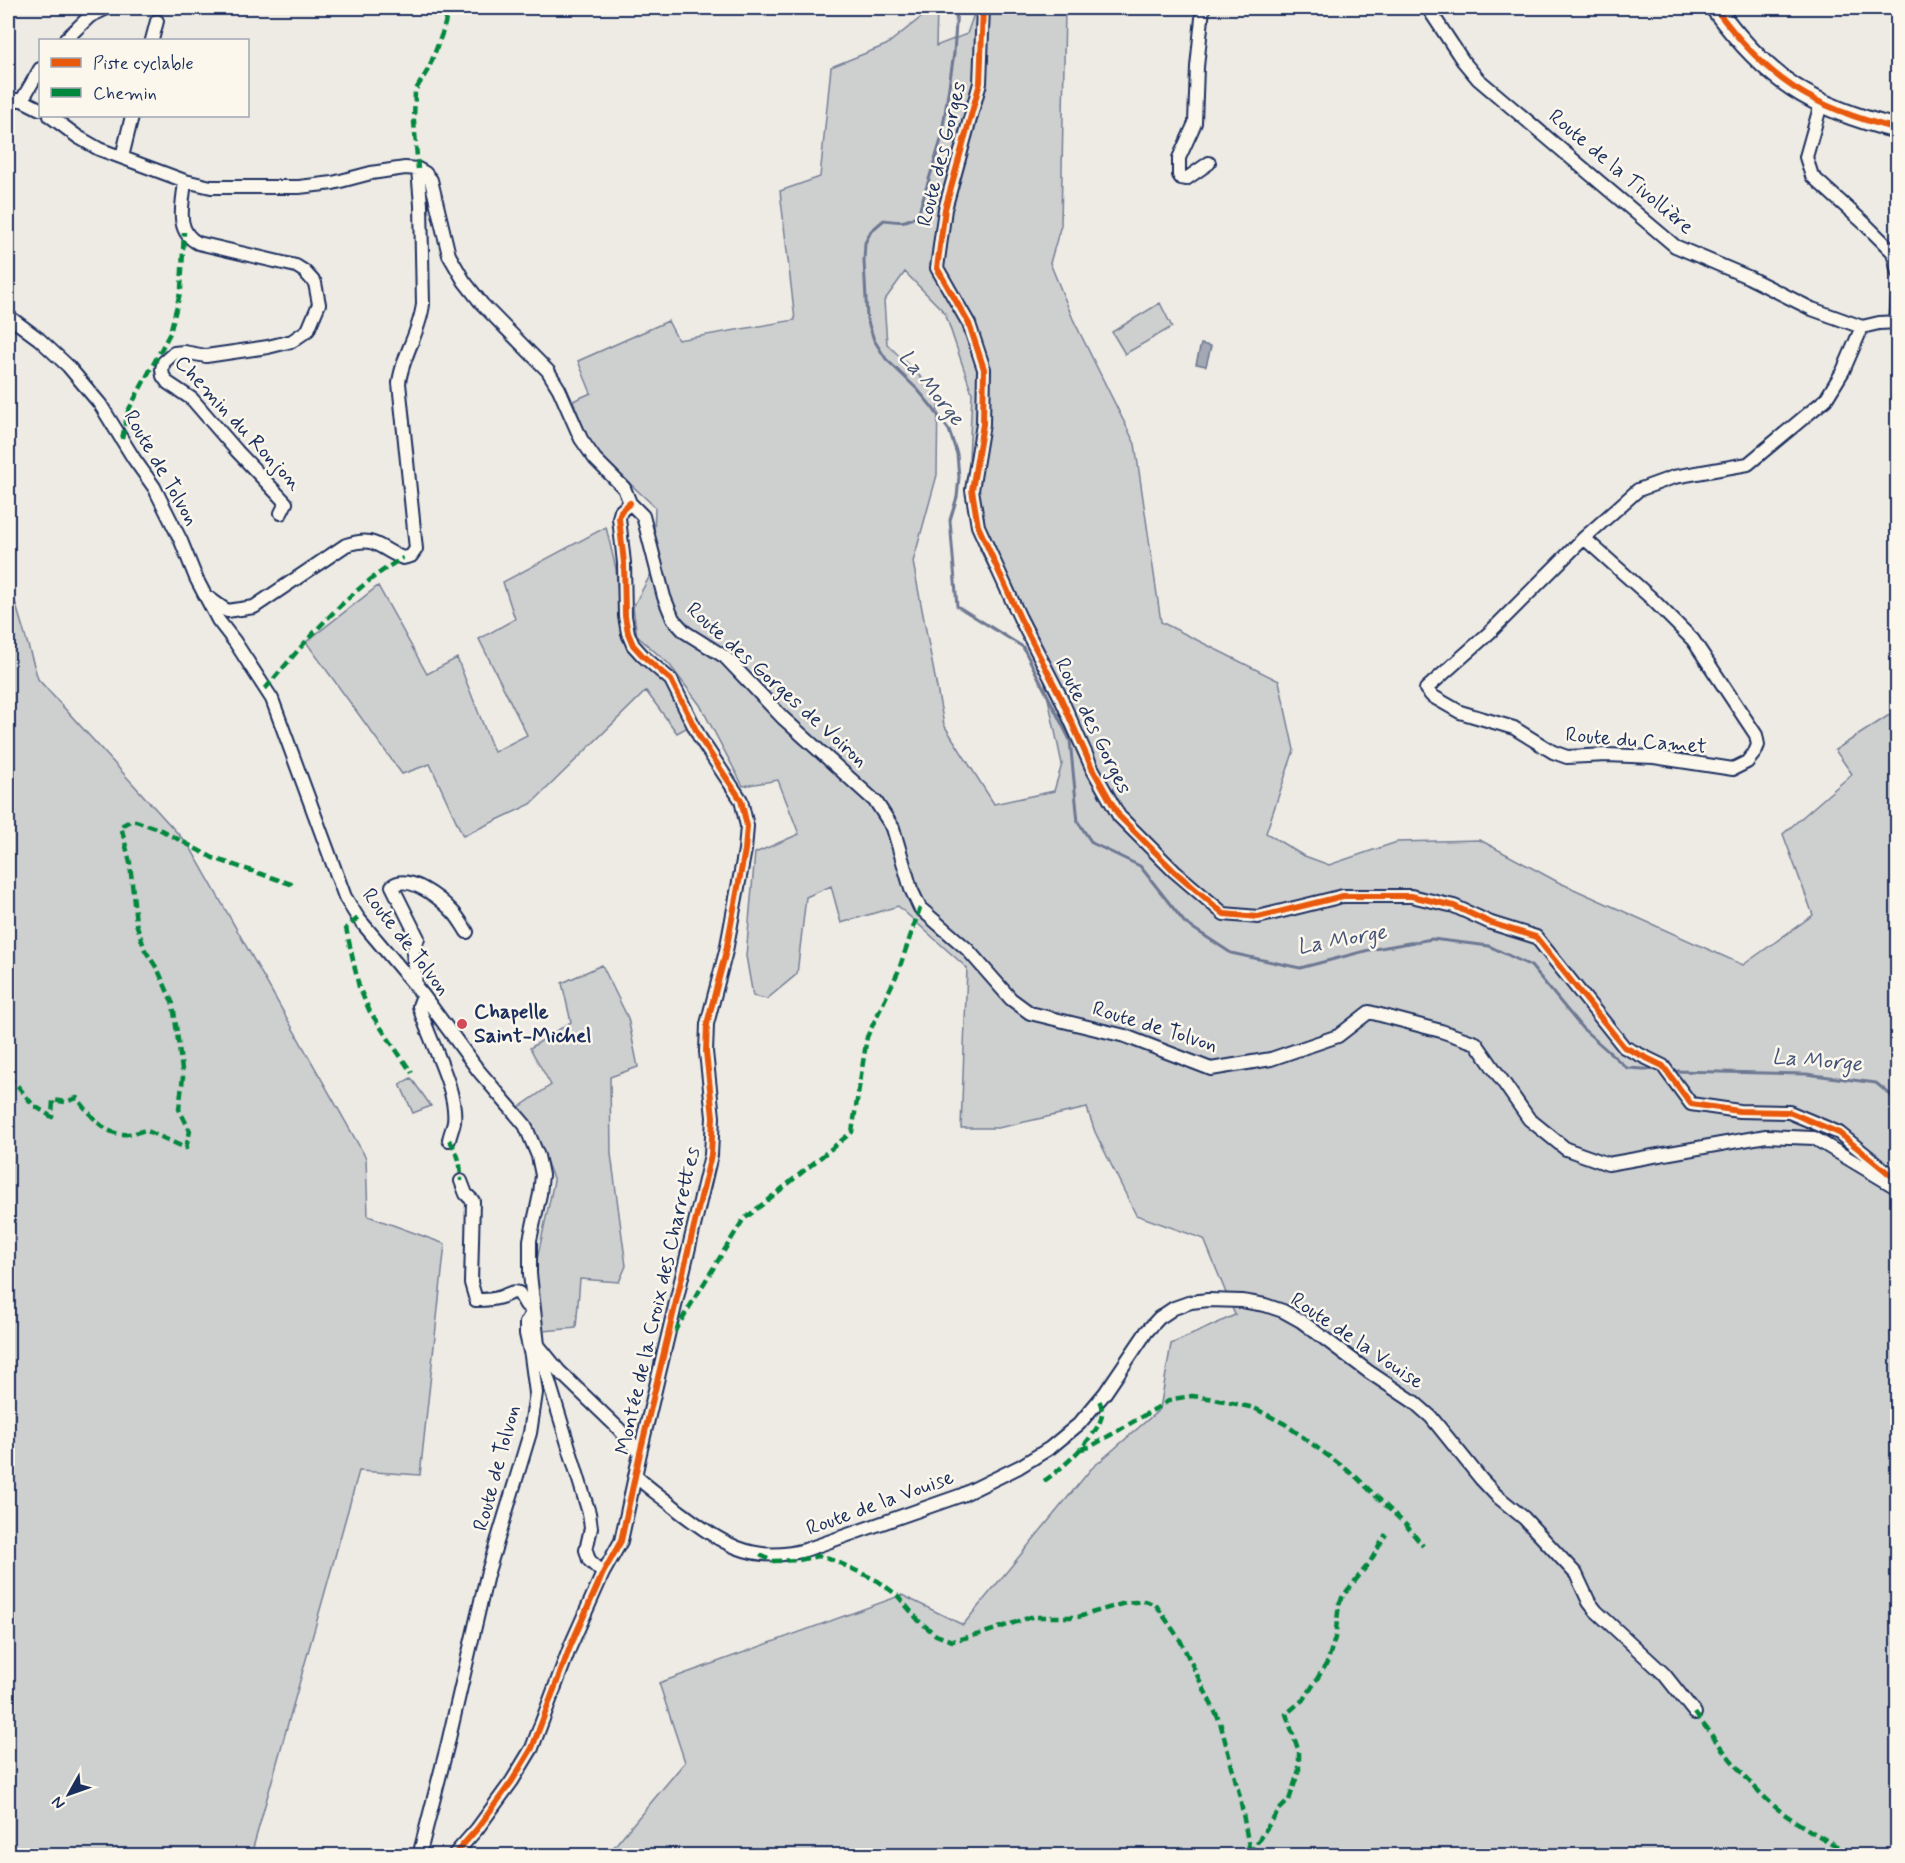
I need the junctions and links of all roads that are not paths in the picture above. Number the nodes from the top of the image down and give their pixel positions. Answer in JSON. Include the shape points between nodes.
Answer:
{"nodes":[{"id":1,"x":107,"y":8,"type":"edge"},
{"id":2,"x":983,"y":8,"type":"edge"},
{"id":3,"x":1203,"y":8,"type":"edge"},
{"id":4,"x":1428,"y":8,"type":"edge"},
{"id":5,"x":1715,"y":8,"type":"edge"},
{"id":6,"x":157,"y":21,"type":"dead end"},
{"id":7,"x":66,"y":39,"type":"edge"},
{"id":8,"x":152,"y":39,"type":"edge"},
{"id":9,"x":39,"y":71,"type":"edge"},
{"id":10,"x":8,"y":100,"type":"edge"},
{"id":11,"x":22,"y":100,"type":"junction"},
{"id":12,"x":1821,"y":104,"type":"junction"},
{"id":13,"x":39,"y":108,"type":"edge"},
{"id":14,"x":51,"y":117,"type":"edge"},
{"id":15,"x":132,"y":117,"type":"edge"},
{"id":16,"x":1898,"y":129,"type":"edge"},
{"id":17,"x":122,"y":157,"type":"junction"},
{"id":18,"x":1209,"y":163,"type":"dead end"},
{"id":19,"x":418,"y":169,"type":"junction"},
{"id":20,"x":185,"y":181,"type":"junction"},
{"id":21,"x":1898,"y":273,"type":"edge"},
{"id":22,"x":1898,"y":295,"type":"edge"},
{"id":23,"x":8,"y":316,"type":"edge"},
{"id":24,"x":1897,"y":322,"type":"edge"},
{"id":25,"x":1862,"y":327,"type":"junction"},
{"id":26,"x":630,"y":503,"type":"junction"},
{"id":27,"x":281,"y":513,"type":"dead end"},
{"id":28,"x":1584,"y":538,"type":"junction"},
{"id":29,"x":204,"y":593,"type":"junction"},
{"id":30,"x":911,"y":889,"type":"joint"},
{"id":31,"x":467,"y":932,"type":"dead end"},
{"id":32,"x":420,"y":991,"type":"junction"},
{"id":33,"x":449,"y":1140,"type":"dead end"},
{"id":34,"x":462,"y":1181,"type":"dead end"},
{"id":35,"x":1898,"y":1181,"type":"edge"},
{"id":36,"x":1898,"y":1188,"type":"edge"},
{"id":37,"x":533,"y":1311,"type":"junction"},
{"id":38,"x":538,"y":1345,"type":"junction"},
{"id":39,"x":640,"y":1453,"type":"junction"},
{"id":40,"x":636,"y":1476,"type":"junction"},
{"id":41,"x":603,"y":1573,"type":"junction"},
{"id":42,"x":1695,"y":1713,"type":"dead end"},
{"id":43,"x":419,"y":1856,"type":"edge"},
{"id":44,"x":453,"y":1856,"type":"edge"}],
"edges":[{"from":1,"to":7,"type":"street","via":[[90,16]]},
{"from":2,"to":35,"type":"street","name":"Route des Gorges","via":[[980,83],[945,208],[937,268],[969,324],[984,369],[983,424],[972,490],[978,526],[1092,768],[1119,816],[1224,914],[1258,917],[1343,896],[1411,896],[1455,906],[1491,923],[1536,937],[1624,1047],[1663,1066],[1691,1104],[1739,1111],[1788,1112],[1839,1133]]},
{"from":3,"to":18,"type":"street","via":[[1195,123],[1179,158],[1179,174],[1186,178]]},
{"from":4,"to":25,"type":"street","name":"Route de la Tivollière","via":[[1462,61],[1479,79],[1675,246],[1812,309]]},
{"from":5,"to":12,"type":"main road","via":[[1765,66]]},
{"from":6,"to":8,"type":"street"},
{"from":9,"to":11,"type":"street"},
{"from":10,"to":11,"type":"street"},
{"from":11,"to":13,"type":"street"},
{"from":12,"to":16,"type":"main road"},
{"from":12,"to":21,"type":"street","via":[[1806,157],[1812,176],[1893,252]]},
{"from":14,"to":17,"type":"street","via":[[99,149]]},
{"from":15,"to":17,"type":"street"},
{"from":17,"to":20,"type":"street"},
{"from":19,"to":20,"type":"street","via":[[371,173],[299,187],[212,187]]},
{"from":19,"to":26,"type":"street","name":"Route des Gorges de Voiron","via":[[431,180],[449,255],[464,281],[548,371],[581,439],[594,459],[624,488]]},
{"from":19,"to":29,"type":"street","via":[[422,319],[400,370],[399,383],[416,549],[403,558],[362,540],[346,545],[254,606],[227,611]]},
{"from":20,"to":27,"type":"street","name":"Chemin du Ronjon","via":[[182,217],[189,238],[296,266],[315,283],[319,304],[308,330],[292,341],[206,356],[174,353],[162,369],[168,383],[192,399],[286,503]]},
{"from":22,"to":24,"type":"street"},
{"from":23,"to":29,"type":"street","name":"Route de Tolvon","via":[[60,359],[100,404],[162,502]]},
{"from":24,"to":25,"type":"street","name":"Route de la Tivollière"},
{"from":25,"to":28,"type":"street","name":"Route du Camet","via":[[1826,399],[1748,464],[1674,477],[1638,490]]},
{"from":26,"to":30,"type":"street","name":"Route des Gorges de Voiron","via":[[642,516],[673,619],[685,632],[725,657],[783,718],[876,802],[893,828]]},
{"from":26,"to":39,"type":"street","name":"Montée de la Croix des Charrettes","via":[[619,518],[628,633],[643,656],[671,680],[700,738],[741,800],[747,826],[726,951],[707,1024],[713,1118],[711,1155]]},
{"from":28,"to":28,"type":"street","name":"Route du Camet","via":[[1489,633],[1427,686],[1428,693],[1460,712],[1514,728],[1560,755],[1654,758],[1728,769],[1747,762],[1758,745],[1756,735],[1693,640]]},
{"from":29,"to":32,"type":"street","name":"Route de Tolvon","via":[[272,699],[345,897]]},
{"from":30,"to":36,"type":"street","name":"Route de Tolvon","via":[[920,908],[1030,1013],[1125,1036],[1211,1069],[1271,1059],[1338,1036],[1369,1012],[1476,1044],[1529,1119],[1566,1149],[1608,1164],[1766,1136],[1814,1138]]},
{"from":31,"to":32,"type":"street","via":[[455,914],[434,896],[406,881],[392,886],[418,938],[413,952]]},
{"from":32,"to":33,"type":"street","via":[[419,1006],[452,1102],[454,1120]]},
{"from":32,"to":37,"type":"street","name":"Route de Tolvon","via":[[478,1070],[525,1125],[538,1156],[542,1174],[531,1240]]},
{"from":34,"to":37,"type":"street","via":[[473,1201],[471,1283],[476,1300],[519,1293]]},
{"from":37,"to":38,"type":"street"},
{"from":37,"to":43,"type":"street","name":"Route de Tolvon","via":[[526,1323],[536,1393],[531,1433],[487,1575]]},
{"from":38,"to":39,"type":"street"},
{"from":38,"to":41,"type":"street","via":[[589,1513],[591,1528],[586,1550],[589,1560]]},
{"from":39,"to":40,"type":"street","name":"Montée de la Croix des Charrettes"},
{"from":40,"to":41,"type":"street","name":"Montée de la Croix des Charrettes","via":[[621,1541]]},
{"from":40,"to":42,"type":"street","name":"Route de la Vouise","via":[[706,1531],[738,1549],[785,1556],[962,1495],[1050,1448],[1079,1424],[1147,1331],[1174,1308],[1208,1300],[1265,1305],[1300,1321],[1414,1401],[1481,1479],[1576,1574],[1596,1611],[1657,1667]]},
{"from":41,"to":44,"type":"street","name":"Montée de la Croix des Charrettes","via":[[532,1748],[513,1781]]}]}
